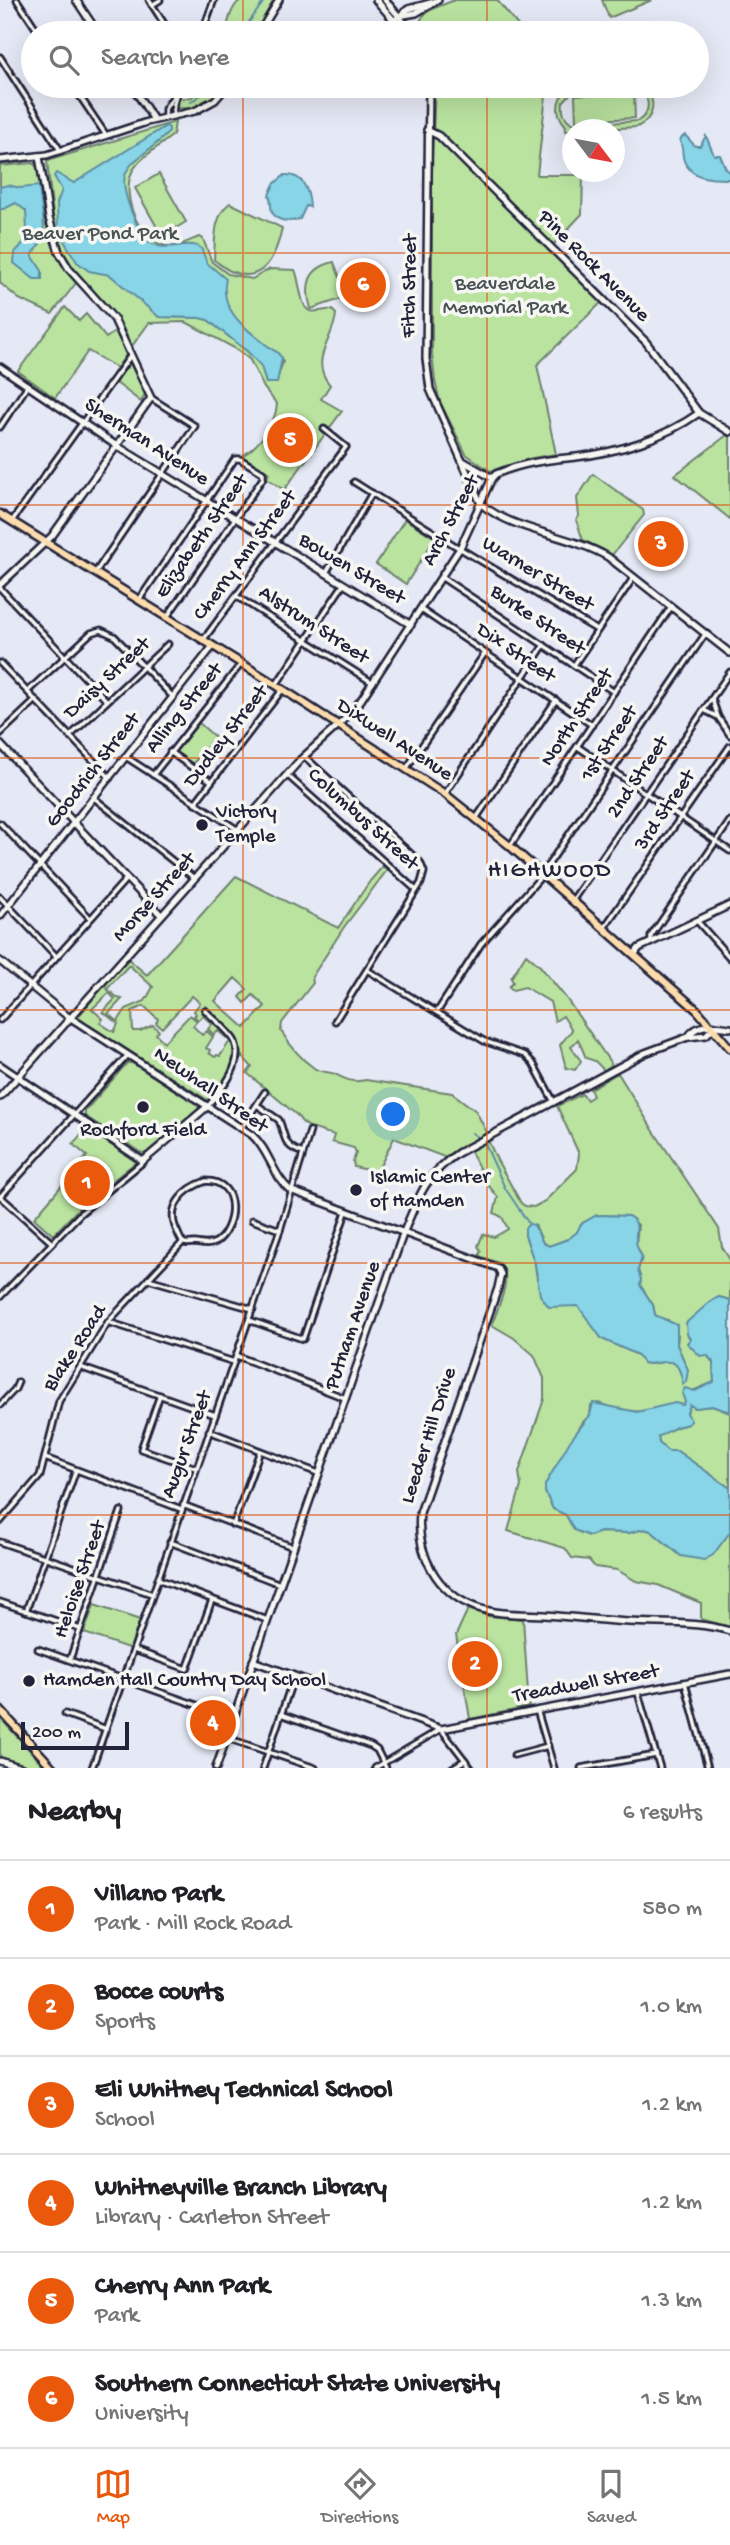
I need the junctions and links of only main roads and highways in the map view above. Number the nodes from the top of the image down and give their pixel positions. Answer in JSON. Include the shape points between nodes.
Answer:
{"nodes":[{"id":1,"x":0,"y":514,"type":"edge"},
{"id":2,"x":730,"y":1048,"type":"edge"},
{"id":3,"x":0,"y":1710,"type":"edge"},
{"id":4,"x":52,"y":1768,"type":"edge"}],
"edges":[{"from":1,"to":2,"type":"main road","name":"Dixwell Avenue","via":[[276,685],[477,817],[714,1027]]},
{"from":3,"to":4,"type":"main road"}]}
